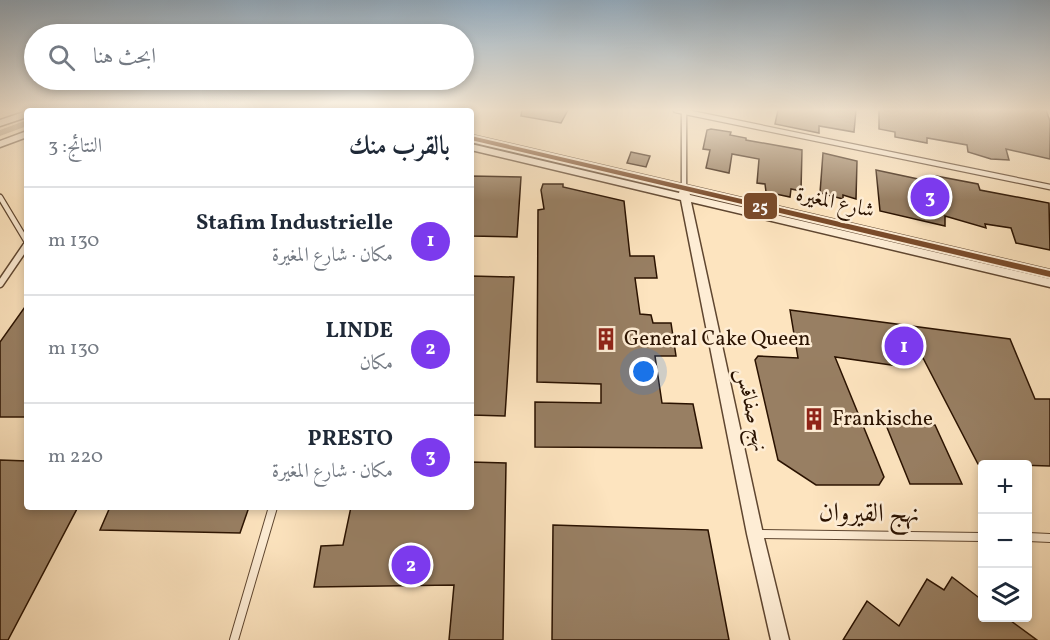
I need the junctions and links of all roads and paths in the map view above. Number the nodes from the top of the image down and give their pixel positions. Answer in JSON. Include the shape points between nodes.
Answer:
{"nodes":[{"id":1,"x":478,"y":140,"type":"edge"},
{"id":2,"x":684,"y":140,"type":"edge"},
{"id":3,"x":823,"y":140,"type":"edge"},
{"id":4,"x":474,"y":148,"type":"edge"},
{"id":5,"x":1050,"y":187,"type":"edge"},
{"id":6,"x":684,"y":193,"type":"junction"},
{"id":7,"x":0,"y":197,"type":"edge"},
{"id":8,"x":24,"y":237,"type":"edge"},
{"id":9,"x":24,"y":252,"type":"edge"},
{"id":10,"x":1050,"y":274,"type":"edge"},
{"id":11,"x":1050,"y":283,"type":"edge"},
{"id":12,"x":0,"y":284,"type":"edge"},
{"id":13,"x":272,"y":510,"type":"edge"},
{"id":14,"x":755,"y":534,"type":"junction"},
{"id":15,"x":978,"y":537,"type":"edge"},
{"id":16,"x":1032,"y":537,"type":"edge"},
{"id":17,"x":1050,"y":538,"type":"edge"},
{"id":18,"x":234,"y":640,"type":"edge"},
{"id":19,"x":780,"y":640,"type":"edge"}],
"edges":[{"from":1,"to":6,"type":"street","name":"شارع المغيرة"},
{"from":2,"to":6,"type":"lane"},
{"from":3,"to":5,"type":"lane"},
{"from":4,"to":6,"type":"street","name":"شارع المغيرة"},
{"from":6,"to":10,"type":"street","name":"شارع المغيرة"},
{"from":6,"to":11,"type":"street","name":"شارع المغيرة"},
{"from":6,"to":14,"type":"street","name":"نهج صفاقس"},
{"from":7,"to":8,"type":"lane"},
{"from":9,"to":12,"type":"lane"},
{"from":13,"to":18,"type":"lane"},
{"from":14,"to":15,"type":"lane","name":"نهج القيروان"},
{"from":14,"to":19,"type":"street","name":"نهج صفاقس"},
{"from":16,"to":17,"type":"lane"}]}
